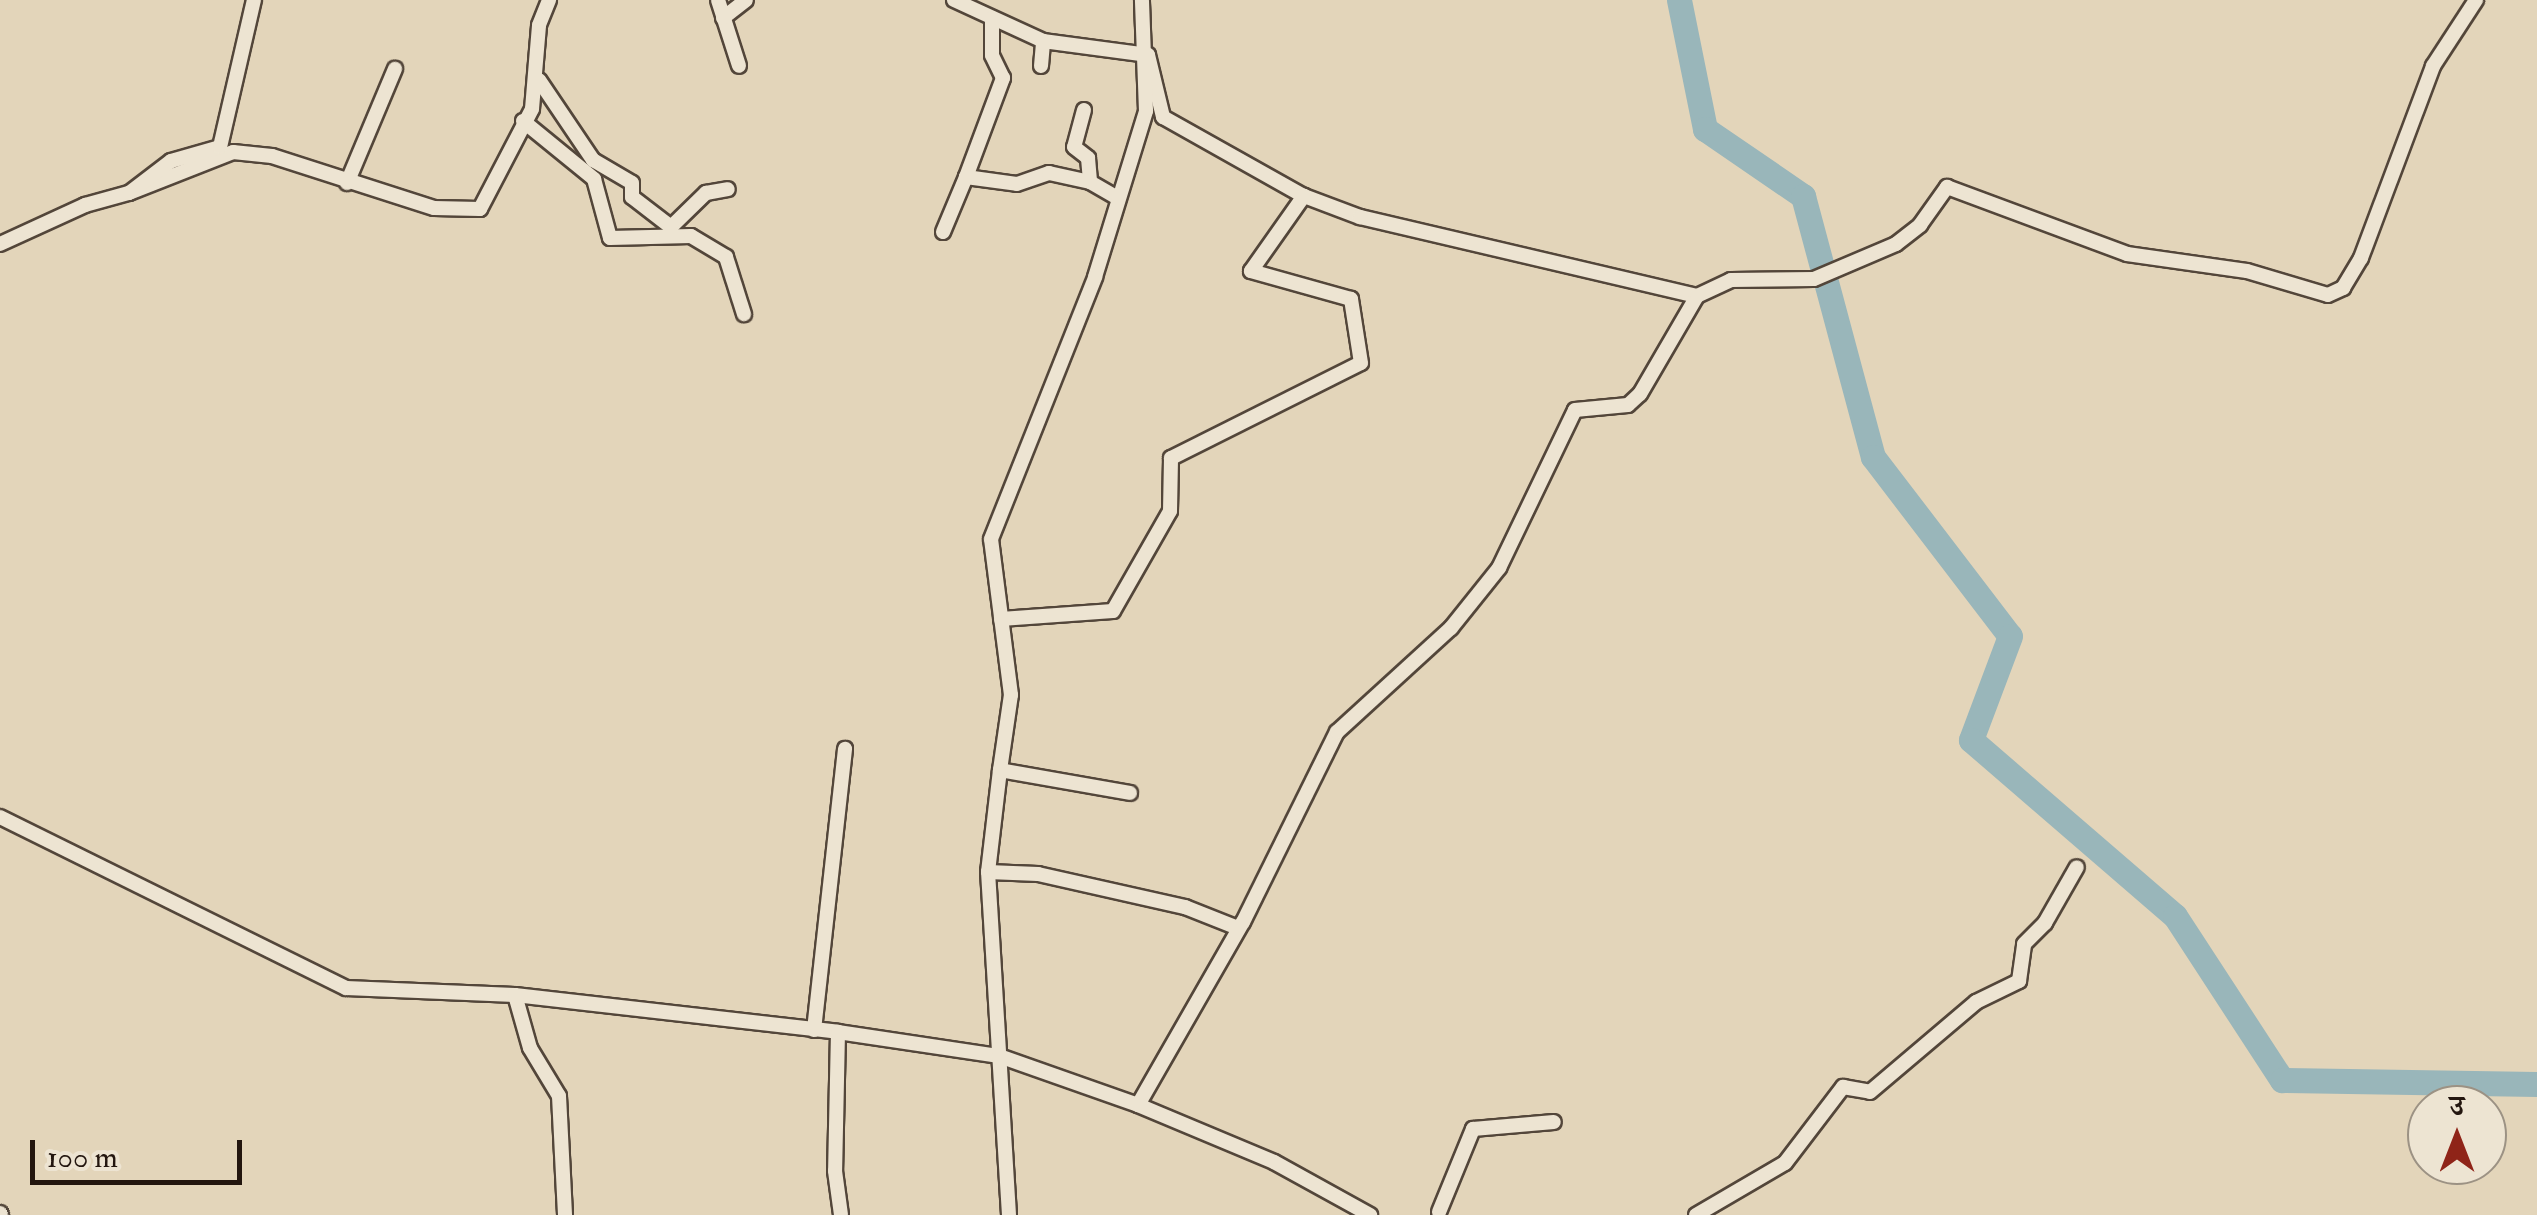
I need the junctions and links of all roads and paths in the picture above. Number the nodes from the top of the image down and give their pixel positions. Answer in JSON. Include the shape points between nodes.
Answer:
{"nodes":[{"id":1,"x":254,"y":0,"type":"edge"},
{"id":2,"x":549,"y":0,"type":"edge"},
{"id":3,"x":746,"y":0,"type":"edge"},
{"id":4,"x":954,"y":0,"type":"edge"},
{"id":5,"x":1142,"y":0,"type":"edge"},
{"id":6,"x":2476,"y":0,"type":"edge"},
{"id":7,"x":722,"y":7,"type":"edge"},
{"id":8,"x":992,"y":18,"type":"junction"},
{"id":9,"x":1043,"y":42,"type":"junction"},
{"id":10,"x":1148,"y":55,"type":"junction"},
{"id":11,"x":739,"y":66,"type":"dead end"},
{"id":12,"x":1041,"y":66,"type":"dead end"},
{"id":13,"x":396,"y":69,"type":"dead end"},
{"id":14,"x":539,"y":80,"type":"junction"},
{"id":15,"x":1084,"y":110,"type":"dead end"},
{"id":16,"x":524,"y":121,"type":"junction"},
{"id":17,"x":966,"y":177,"type":"junction"},
{"id":18,"x":1090,"y":182,"type":"junction"},
{"id":19,"x":347,"y":183,"type":"junction"},
{"id":20,"x":728,"y":190,"type":"dead end"},
{"id":21,"x":129,"y":194,"type":"junction"},
{"id":22,"x":1304,"y":196,"type":"junction"},
{"id":23,"x":1118,"y":198,"type":"junction"},
{"id":24,"x":944,"y":232,"type":"dead end"},
{"id":25,"x":0,"y":244,"type":"edge"},
{"id":26,"x":1697,"y":296,"type":"junction"},
{"id":27,"x":744,"y":314,"type":"dead end"},
{"id":28,"x":1001,"y":619,"type":"junction"},
{"id":29,"x":845,"y":749,"type":"dead end"},
{"id":30,"x":1000,"y":770,"type":"junction"},
{"id":31,"x":1130,"y":793,"type":"dead end"},
{"id":32,"x":0,"y":817,"type":"edge"},
{"id":33,"x":2077,"y":867,"type":"dead end"},
{"id":34,"x":988,"y":872,"type":"junction"},
{"id":35,"x":1238,"y":928,"type":"junction"},
{"id":36,"x":515,"y":995,"type":"junction"},
{"id":37,"x":814,"y":1030,"type":"junction"},
{"id":38,"x":838,"y":1032,"type":"junction"},
{"id":39,"x":999,"y":1056,"type":"junction"},
{"id":40,"x":1138,"y":1105,"type":"junction"},
{"id":41,"x":1554,"y":1122,"type":"dead end"},
{"id":42,"x":1436,"y":1214,"type":"edge"},
{"id":43,"x":565,"y":1215,"type":"edge"},
{"id":44,"x":842,"y":1215,"type":"edge"},
{"id":45,"x":1009,"y":1215,"type":"edge"},
{"id":46,"x":1370,"y":1215,"type":"edge"},
{"id":47,"x":1696,"y":1215,"type":"edge"}],
"edges":[{"from":1,"to":21,"type":"street","via":[[220,146],[171,161]]},
{"from":2,"to":14,"type":"street","via":[[540,25]]},
{"from":3,"to":7,"type":"street"},
{"from":4,"to":8,"type":"street"},
{"from":5,"to":10,"type":"street"},
{"from":6,"to":26,"type":"street","via":[[2433,66],[2360,258],[2343,288],[2328,295],[2246,271],[2127,254],[1947,187],[1920,225],[1896,244],[1814,280],[1730,280]]},
{"from":7,"to":11,"type":"street"},
{"from":8,"to":9,"type":"street"},
{"from":8,"to":17,"type":"street","via":[[992,55],[1003,78]]},
{"from":9,"to":10,"type":"street"},
{"from":9,"to":12,"type":"street"},
{"from":10,"to":22,"type":"street","via":[[1163,118]]},
{"from":10,"to":23,"type":"street","via":[[1146,110]]},
{"from":13,"to":19,"type":"street"},
{"from":14,"to":16,"type":"street"},
{"from":14,"to":20,"type":"street","via":[[584,150],[632,183],[632,197],[671,227],[706,194]]},
{"from":15,"to":18,"type":"street","via":[[1074,147],[1088,158]]},
{"from":16,"to":19,"type":"street","via":[[480,209],[434,208]]},
{"from":16,"to":27,"type":"street","via":[[594,179],[610,238],[690,236],[726,257]]},
{"from":17,"to":18,"type":"street","via":[[1016,184],[1049,173]]},
{"from":17,"to":24,"type":"street"},
{"from":18,"to":23,"type":"street"},
{"from":19,"to":21,"type":"street","via":[[272,156],[234,152]]},
{"from":21,"to":25,"type":"street","via":[[85,205]]},
{"from":22,"to":26,"type":"street","via":[[1360,217]]},
{"from":22,"to":28,"type":"street","via":[[1251,272],[1351,299],[1362,363],[1171,458],[1170,511],[1113,611]]},
{"from":23,"to":28,"type":"street","via":[[1095,277],[992,539]]},
{"from":26,"to":35,"type":"street","via":[[1640,394],[1628,405],[1575,410],[1499,568],[1451,628],[1337,732]]},
{"from":28,"to":30,"type":"street","via":[[1011,695]]},
{"from":29,"to":37,"type":"street"},
{"from":30,"to":31,"type":"street"},
{"from":30,"to":34,"type":"street"},
{"from":32,"to":36,"type":"street","via":[[346,988]]},
{"from":33,"to":47,"type":"street","via":[[2045,923],[2024,944],[2019,981],[1976,1002],[1870,1092],[1843,1087],[1785,1164]]},
{"from":34,"to":35,"type":"street","via":[[1038,874],[1185,907]]},
{"from":34,"to":39,"type":"street"},
{"from":35,"to":40,"type":"street"},
{"from":36,"to":37,"type":"street"},
{"from":36,"to":43,"type":"street","via":[[530,1048],[559,1096]]},
{"from":37,"to":38,"type":"street"},
{"from":38,"to":39,"type":"street"},
{"from":38,"to":44,"type":"street","via":[[835,1171]]},
{"from":39,"to":40,"type":"street"},
{"from":39,"to":45,"type":"street"},
{"from":40,"to":46,"type":"street","via":[[1274,1162]]},
{"from":41,"to":42,"type":"street","via":[[1473,1129]]}]}
